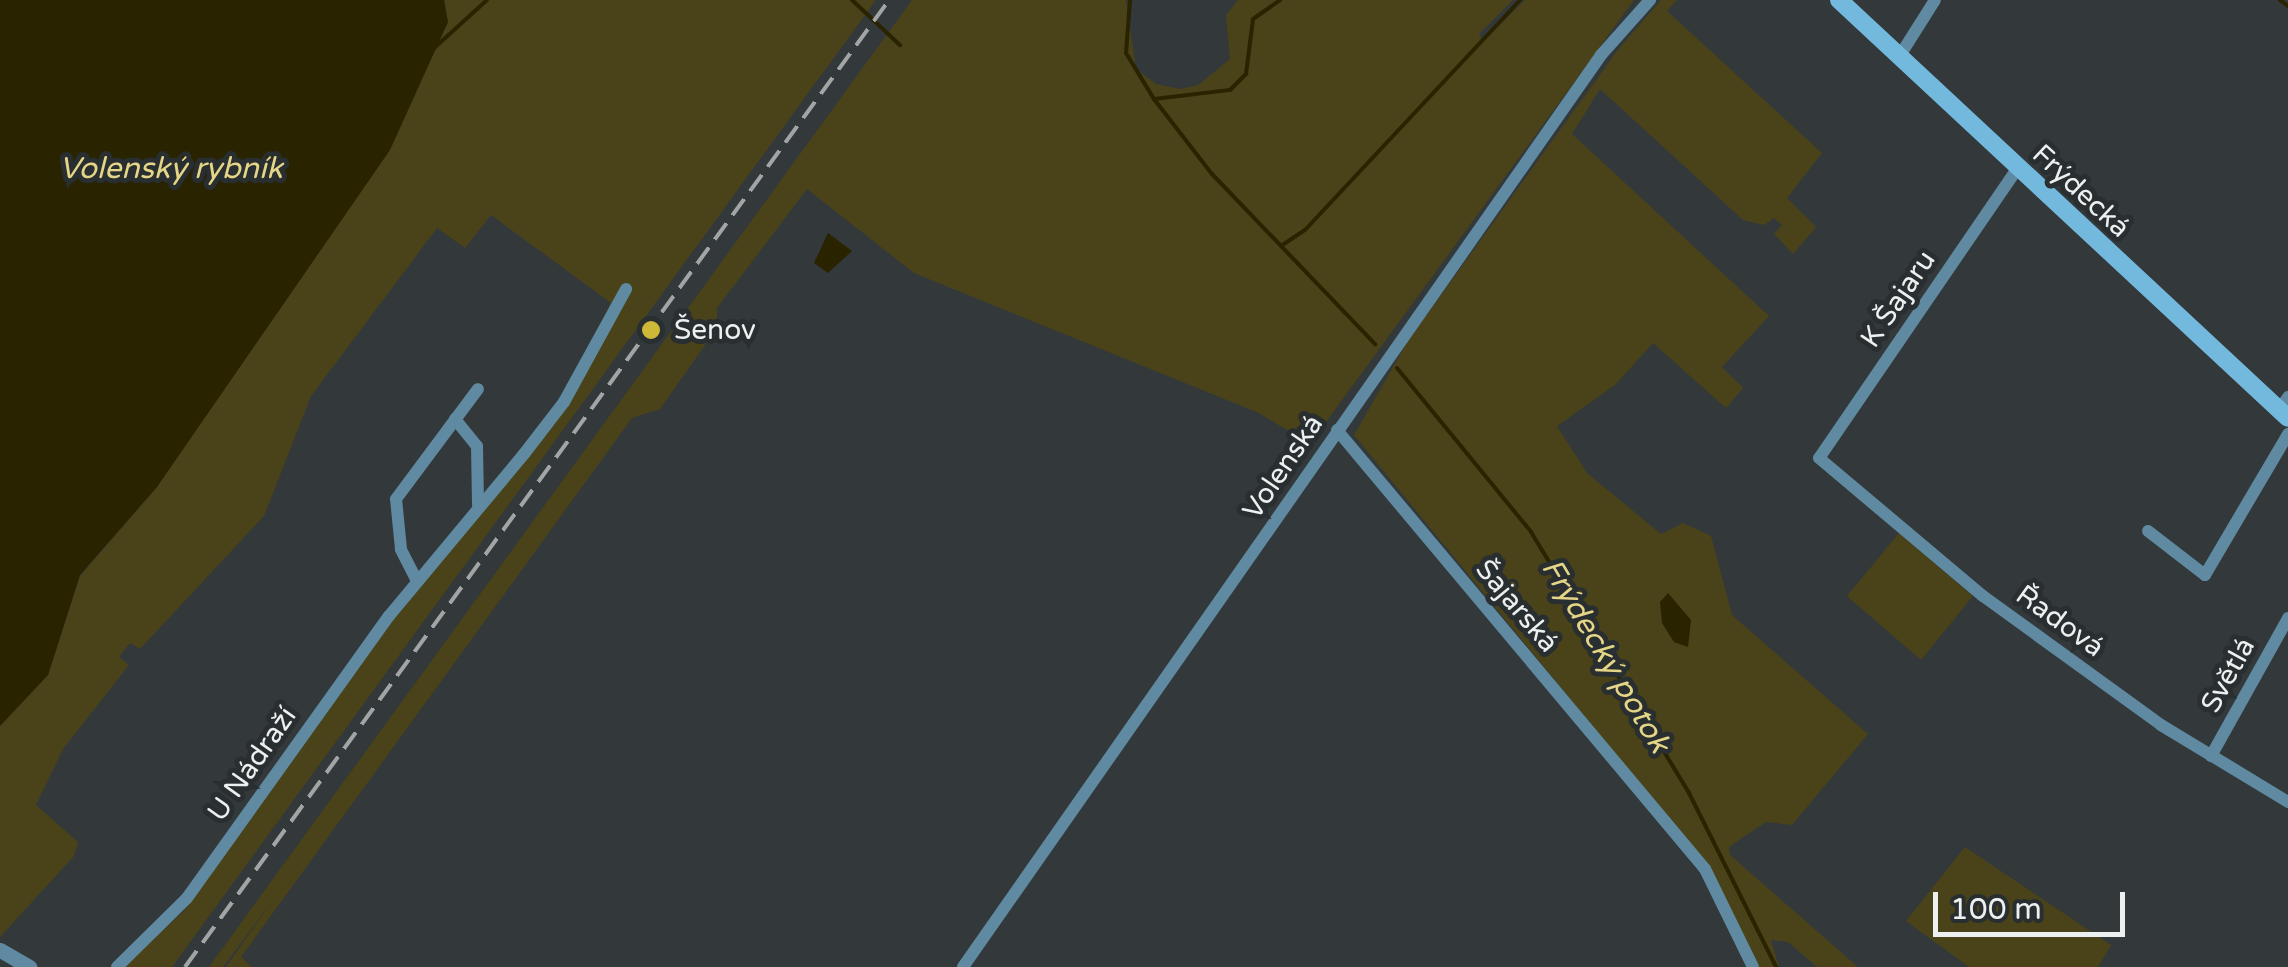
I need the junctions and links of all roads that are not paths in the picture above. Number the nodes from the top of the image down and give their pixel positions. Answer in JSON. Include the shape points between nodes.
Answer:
{"nodes":[{"id":1,"x":1650,"y":0,"type":"edge"},
{"id":2,"x":1839,"y":0,"type":"edge"},
{"id":3,"x":1935,"y":0,"type":"edge"},
{"id":4,"x":1899,"y":57,"type":"junction"},
{"id":5,"x":2018,"y":168,"type":"junction"},
{"id":6,"x":626,"y":289,"type":"dead end"},
{"id":7,"x":478,"y":389,"type":"dead end"},
{"id":8,"x":2285,"y":408,"type":"edge"},
{"id":9,"x":455,"y":419,"type":"junction"},
{"id":10,"x":1337,"y":430,"type":"junction"},
{"id":11,"x":2288,"y":434,"type":"edge"},
{"id":12,"x":1819,"y":458,"type":"joint"},
{"id":13,"x":477,"y":507,"type":"junction"},
{"id":14,"x":2148,"y":531,"type":"dead end"},
{"id":15,"x":417,"y":581,"type":"junction"},
{"id":16,"x":2288,"y":618,"type":"edge"},
{"id":17,"x":2211,"y":756,"type":"junction"},
{"id":18,"x":2288,"y":802,"type":"edge"},
{"id":19,"x":0,"y":950,"type":"edge"},
{"id":20,"x":29,"y":967,"type":"edge"},
{"id":21,"x":117,"y":967,"type":"edge"},
{"id":22,"x":963,"y":967,"type":"edge"},
{"id":23,"x":1753,"y":967,"type":"edge"}],
"edges":[{"from":1,"to":10,"type":"street","name":"Volenská","via":[[1601,55]]},
{"from":2,"to":4,"type":"main road","name":"Frýdecká"},
{"from":3,"to":4,"type":"street"},
{"from":4,"to":5,"type":"main road","name":"Frýdecká"},
{"from":5,"to":8,"type":"main road","name":"Frýdecká"},
{"from":5,"to":12,"type":"street","name":"K Šajaru"},
{"from":6,"to":13,"type":"street","name":"U Nádraží","via":[[564,402]]},
{"from":7,"to":9,"type":"street"},
{"from":9,"to":13,"type":"street","via":[[477,446]]},
{"from":9,"to":15,"type":"street","via":[[396,499],[400,550]]},
{"from":10,"to":22,"type":"street","name":"Volenská"},
{"from":10,"to":23,"type":"street","name":"Šajarská","via":[[1705,869]]},
{"from":11,"to":14,"type":"street","via":[[2205,575]]},
{"from":12,"to":17,"type":"street","name":"Řadová","via":[[1983,596]]},
{"from":13,"to":15,"type":"street","name":"U Nádraží"},
{"from":15,"to":21,"type":"street","name":"U Nádraží","via":[[187,898]]},
{"from":16,"to":17,"type":"street","name":"Světlá"},
{"from":17,"to":18,"type":"street","name":"Řadová"},
{"from":19,"to":20,"type":"street"}]}
